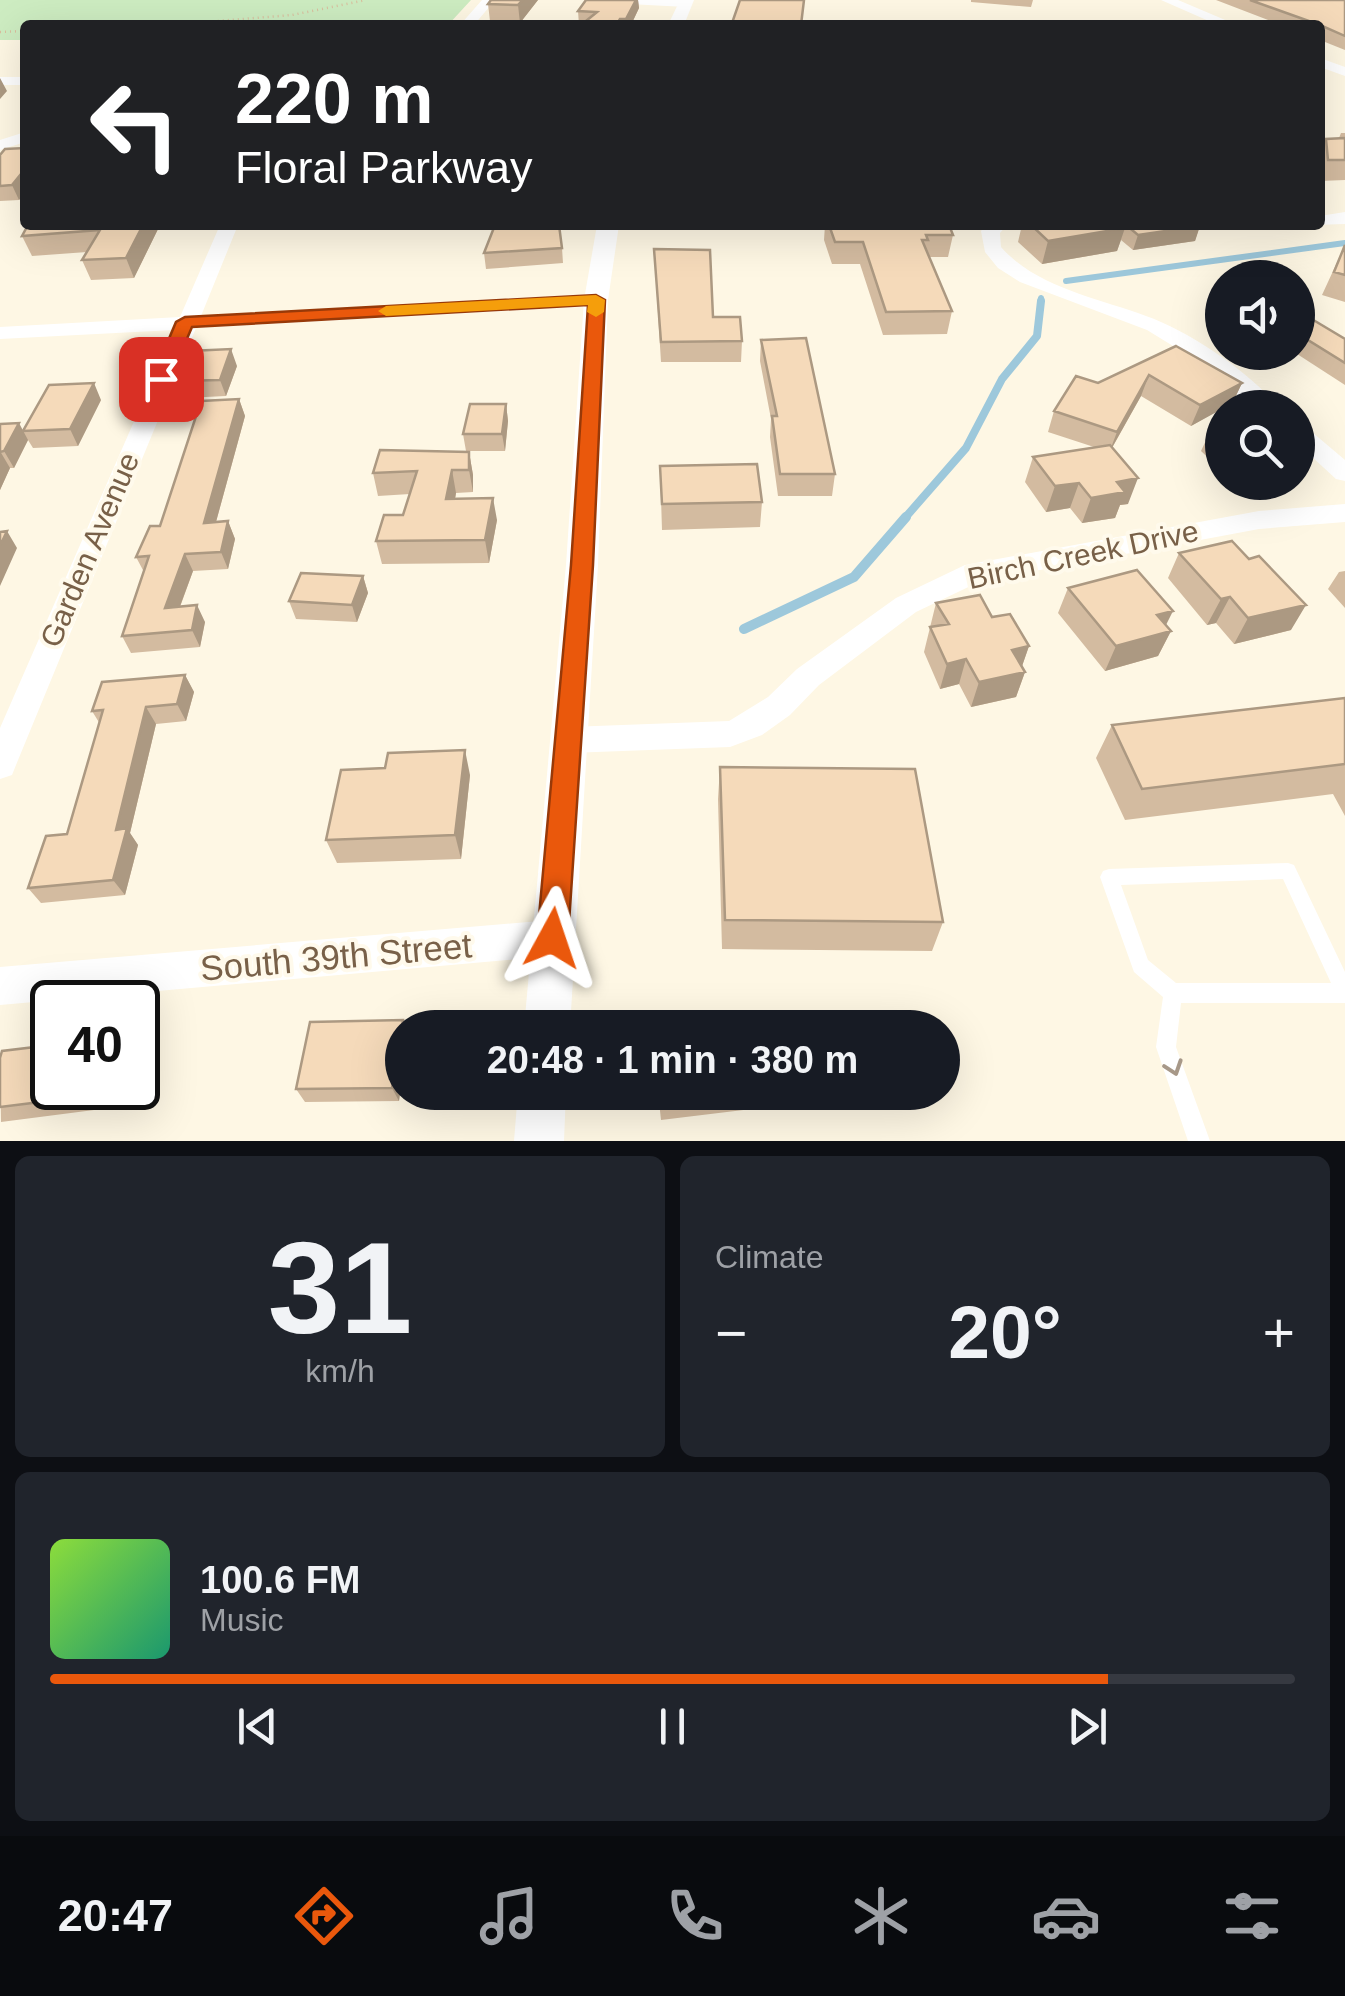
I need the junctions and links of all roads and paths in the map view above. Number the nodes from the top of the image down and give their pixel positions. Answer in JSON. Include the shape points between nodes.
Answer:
{"nodes":[{"id":1,"x":366,"y":0,"type":"edge"},
{"id":2,"x":489,"y":0,"type":"edge"},
{"id":3,"x":630,"y":0,"type":"edge"},
{"id":4,"x":1167,"y":0,"type":"edge"},
{"id":5,"x":687,"y":1,"type":"edge"},
{"id":6,"x":258,"y":20,"type":"edge"},
{"id":7,"x":472,"y":20,"type":"edge"},
{"id":8,"x":1217,"y":20,"type":"edge"},
{"id":9,"x":227,"y":230,"type":"edge"},
{"id":10,"x":607,"y":230,"type":"edge"},
{"id":11,"x":991,"y":230,"type":"edge"},
{"id":12,"x":596,"y":300,"type":"junction"},
{"id":13,"x":185,"y":322,"type":"junction"},
{"id":14,"x":0,"y":333,"type":"edge"},
{"id":15,"x":1244,"y":390,"type":"edge"},
{"id":16,"x":1334,"y":451,"type":"edge"},
{"id":17,"x":1345,"y":473,"type":"edge"},
{"id":18,"x":1345,"y":512,"type":"edge"},
{"id":19,"x":569,"y":740,"type":"junction"},
{"id":20,"x":0,"y":765,"type":"edge"},
{"id":21,"x":552,"y":938,"type":"junction"},
{"id":22,"x":0,"y":986,"type":"edge"},
{"id":23,"x":1173,"y":993,"type":"junction"},
{"id":24,"x":547,"y":1010,"type":"edge"},
{"id":25,"x":541,"y":1110,"type":"edge"},
{"id":26,"x":539,"y":1141,"type":"edge"},
{"id":27,"x":1199,"y":1141,"type":"edge"}],
"edges":[{"from":1,"to":6,"type":"path"},
{"from":2,"to":7,"type":"street"},
{"from":3,"to":5,"type":"street"},
{"from":4,"to":8,"type":"street"},
{"from":9,"to":13,"type":"street","name":"Garden Avenue"},
{"from":10,"to":12,"type":"street"},
{"from":11,"to":15,"type":"street","via":[[999,260],[1024,278],[1166,332]]},
{"from":12,"to":13,"type":"street"},
{"from":12,"to":19,"type":"street"},
{"from":13,"to":14,"type":"street"},
{"from":13,"to":20,"type":"street","name":"Garden Avenue"},
{"from":16,"to":17,"type":"street"},
{"from":18,"to":19,"type":"street","name":"Birch Creek Drive","via":[[1260,520],[975,572],[906,605],[750,726],[730,734]]},
{"from":19,"to":21,"type":"street"},
{"from":21,"to":22,"type":"street","name":"South 39th Street"},
{"from":21,"to":24,"type":"street"},
{"from":23,"to":23,"type":"lane","via":[[1142,966],[1109,876],[1288,871],[1345,992]]},
{"from":23,"to":27,"type":"lane","one_way":true,"via":[[1166,1046]]},
{"from":25,"to":26,"type":"street"}]}
